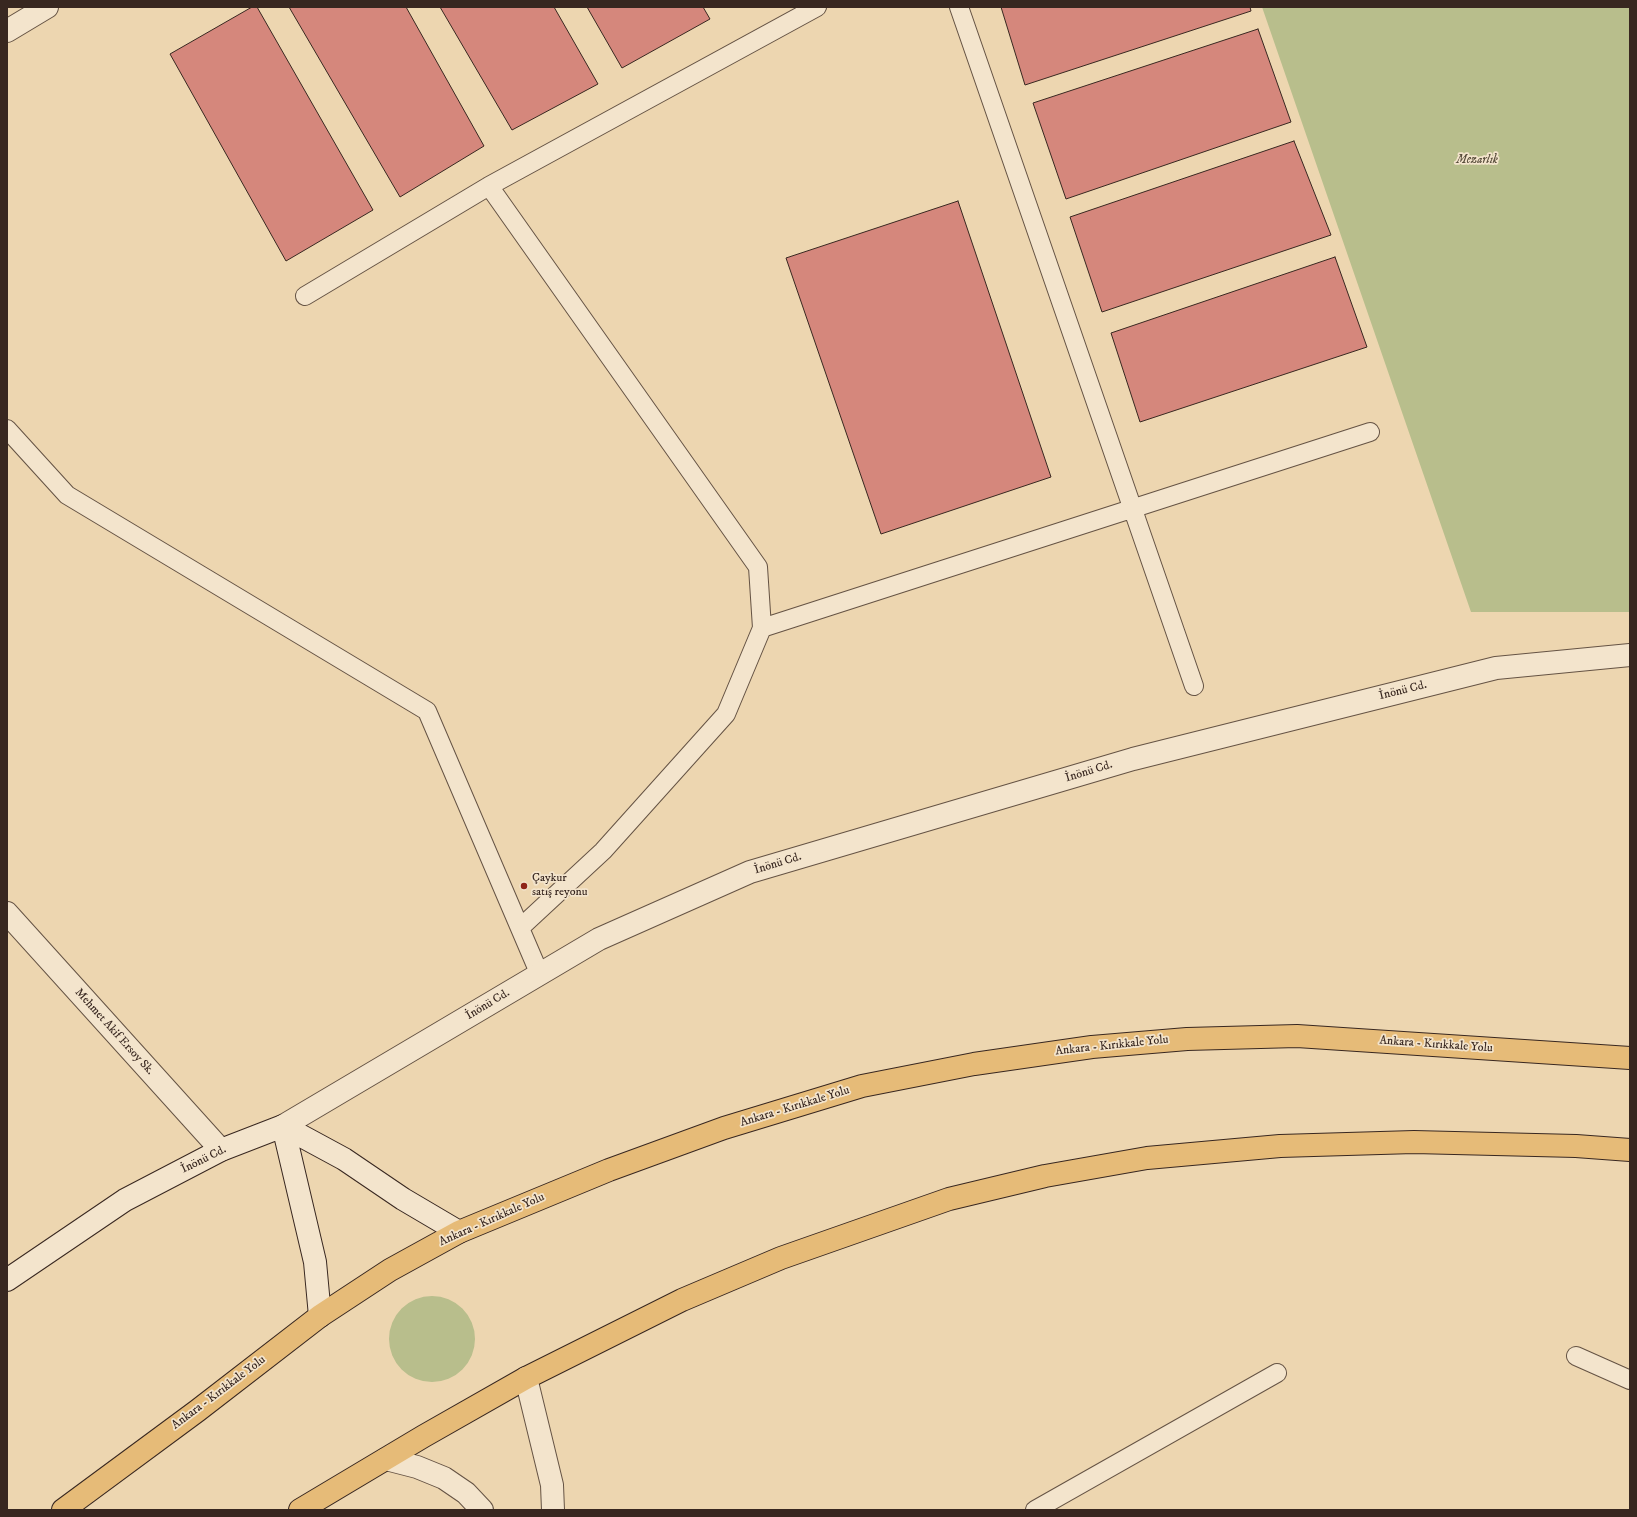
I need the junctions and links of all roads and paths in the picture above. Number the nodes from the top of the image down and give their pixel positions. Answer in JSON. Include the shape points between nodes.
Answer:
{"nodes":[{"id":1,"x":47,"y":7,"type":"edge"},
{"id":2,"x":817,"y":7,"type":"edge"},
{"id":3,"x":959,"y":7,"type":"edge"},
{"id":4,"x":7,"y":31,"type":"edge"},
{"id":5,"x":489,"y":186,"type":"junction"},
{"id":6,"x":305,"y":296,"type":"dead end"},
{"id":7,"x":7,"y":429,"type":"edge"},
{"id":8,"x":1370,"y":432,"type":"dead end"},
{"id":9,"x":1133,"y":509,"type":"junction"},
{"id":10,"x":762,"y":628,"type":"junction"},
{"id":11,"x":1630,"y":655,"type":"edge"},
{"id":12,"x":1194,"y":686,"type":"dead end"},
{"id":13,"x":7,"y":913,"type":"edge"},
{"id":14,"x":520,"y":928,"type":"junction"},
{"id":15,"x":540,"y":974,"type":"junction"},
{"id":16,"x":1630,"y":1058,"type":"edge"},
{"id":17,"x":283,"y":1126,"type":"junction"},
{"id":18,"x":221,"y":1150,"type":"junction"},
{"id":19,"x":1630,"y":1150,"type":"edge"},
{"id":20,"x":459,"y":1232,"type":"junction"},
{"id":21,"x":7,"y":1280,"type":"edge"},
{"id":22,"x":320,"y":1316,"type":"junction"},
{"id":23,"x":1576,"y":1356,"type":"dead end"},
{"id":24,"x":1277,"y":1373,"type":"dead end"},
{"id":25,"x":526,"y":1378,"type":"junction"},
{"id":26,"x":1630,"y":1380,"type":"edge"},
{"id":27,"x":386,"y":1459,"type":"junction"},
{"id":28,"x":63,"y":1510,"type":"edge"},
{"id":29,"x":300,"y":1510,"type":"edge"},
{"id":30,"x":482,"y":1510,"type":"edge"},
{"id":31,"x":553,"y":1510,"type":"edge"},
{"id":32,"x":1035,"y":1510,"type":"edge"}],
"edges":[{"from":1,"to":4,"type":"street"},
{"from":2,"to":5,"type":"lane"},
{"from":3,"to":9,"type":"lane"},
{"from":5,"to":6,"type":"lane"},
{"from":5,"to":10,"type":"lane","via":[[758,567]]},
{"from":7,"to":14,"type":"lane","via":[[67,495],[427,711]]},
{"from":8,"to":9,"type":"lane"},
{"from":9,"to":10,"type":"lane"},
{"from":9,"to":12,"type":"lane"},
{"from":10,"to":14,"type":"lane","via":[[726,714],[604,850]]},
{"from":11,"to":15,"type":"street","name":"İnönü Cd.","via":[[1496,668],[1125,761],[750,872],[599,939]]},
{"from":13,"to":18,"type":"street","name":"Mehmet Akif Ersoy Sk."},
{"from":14,"to":15,"type":"lane"},
{"from":15,"to":17,"type":"street","name":"İnönü Cd."},
{"from":16,"to":20,"type":"highway","name":"Ankara - Kırıkkale Yolu","via":[[1297,1036],[1187,1039],[1092,1046],[974,1064],[862,1086],[724,1128],[609,1170]]},
{"from":17,"to":18,"type":"street","name":"İnönü Cd."},
{"from":17,"to":20,"type":"street","via":[[344,1159],[402,1199]]},
{"from":17,"to":22,"type":"street","via":[[315,1262]]},
{"from":18,"to":21,"type":"street","name":"İnönü Cd.","via":[[125,1200]]},
{"from":19,"to":25,"type":"highway","via":[[1414,1142],[1280,1146],[1147,1158],[1045,1176],[949,1199],[782,1258],[682,1300]]},
{"from":20,"to":22,"type":"highway","name":"Ankara - Kırıkkale Yolu","via":[[390,1270]]},
{"from":22,"to":28,"type":"highway","name":"Ankara - Kırıkkale Yolu"},
{"from":23,"to":26,"type":"lane"},
{"from":24,"to":32,"type":"lane"},
{"from":25,"to":27,"type":"highway"},
{"from":25,"to":31,"type":"street","via":[[552,1485]]},
{"from":27,"to":29,"type":"highway"},
{"from":27,"to":30,"type":"street","via":[[417,1467],[444,1478],[466,1493]]}]}
